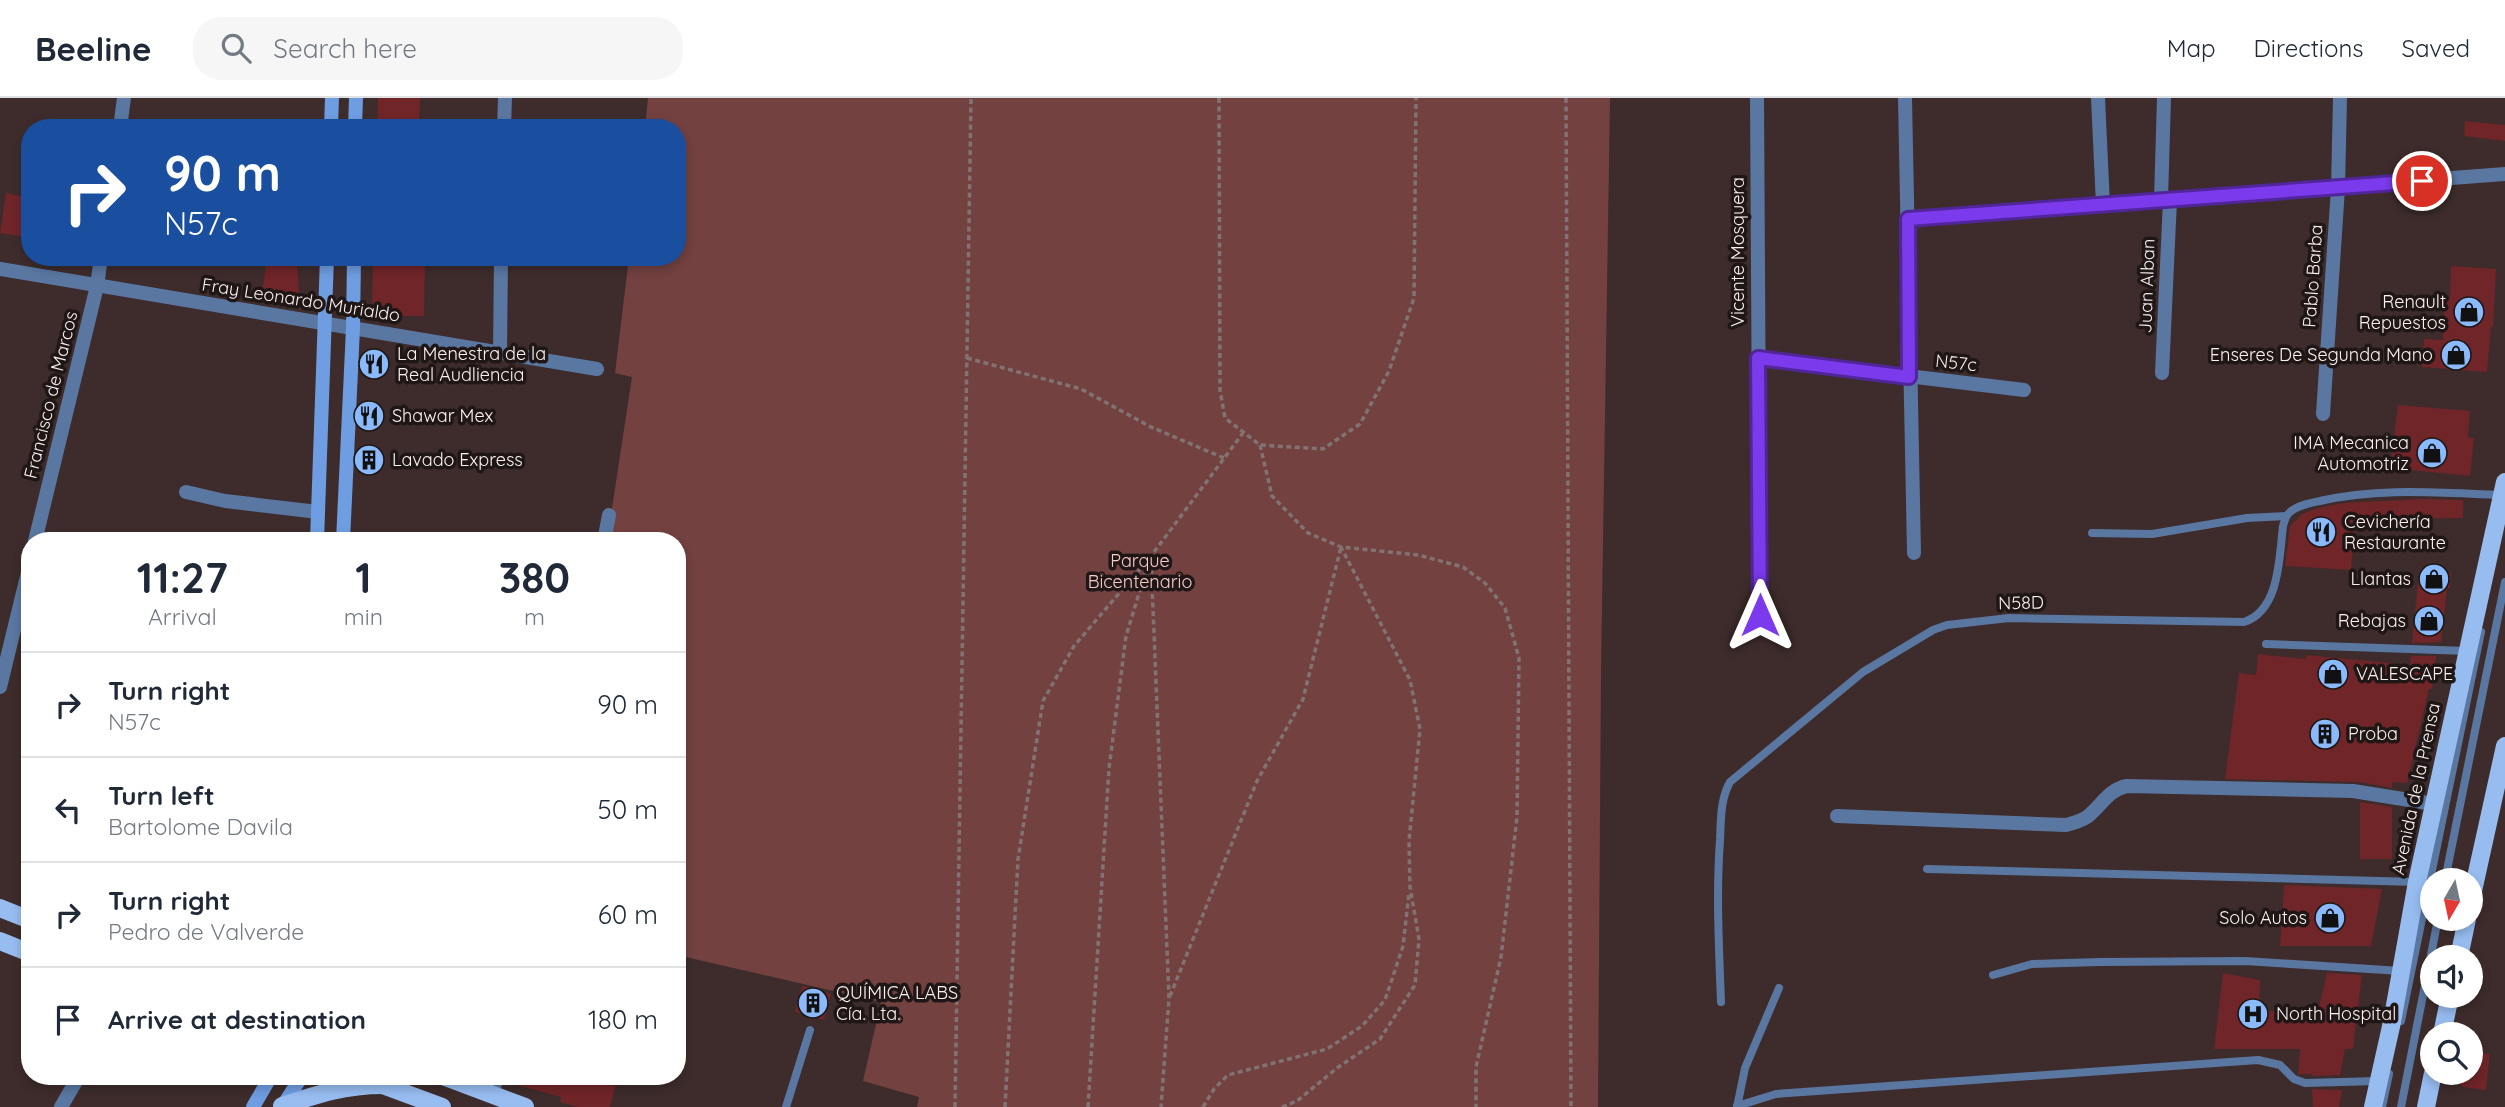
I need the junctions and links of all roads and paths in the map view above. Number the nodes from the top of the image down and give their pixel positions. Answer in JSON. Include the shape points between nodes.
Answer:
{"nodes":[{"id":1,"x":124,"y":98,"type":"edge"},
{"id":2,"x":332,"y":98,"type":"edge"},
{"id":3,"x":356,"y":98,"type":"edge"},
{"id":4,"x":505,"y":98,"type":"edge"},
{"id":5,"x":971,"y":98,"type":"edge"},
{"id":6,"x":1219,"y":98,"type":"edge"},
{"id":7,"x":1416,"y":98,"type":"edge"},
{"id":8,"x":1566,"y":98,"type":"edge"},
{"id":9,"x":1757,"y":98,"type":"edge"},
{"id":10,"x":1905,"y":98,"type":"edge"},
{"id":11,"x":2098,"y":98,"type":"edge"},
{"id":12,"x":2164,"y":98,"type":"edge"},
{"id":13,"x":2340,"y":98,"type":"edge"},
{"id":14,"x":121,"y":119,"type":"edge"},
{"id":15,"x":331,"y":119,"type":"edge"},
{"id":16,"x":355,"y":119,"type":"edge"},
{"id":17,"x":504,"y":119,"type":"edge"},
{"id":18,"x":2505,"y":174,"type":"edge"},
{"id":19,"x":2338,"y":188,"type":"junction"},
{"id":20,"x":2165,"y":200,"type":"junction"},
{"id":21,"x":2103,"y":205,"type":"junction"},
{"id":22,"x":1908,"y":219,"type":"junction"},
{"id":23,"x":100,"y":266,"type":"edge"},
{"id":24,"x":327,"y":266,"type":"edge"},
{"id":25,"x":354,"y":266,"type":"edge"},
{"id":26,"x":502,"y":266,"type":"edge"},
{"id":27,"x":0,"y":269,"type":"edge"},
{"id":28,"x":97,"y":286,"type":"junction"},
{"id":29,"x":325,"y":325,"type":"junction"},
{"id":30,"x":353,"y":328,"type":"junction"},
{"id":31,"x":500,"y":352,"type":"junction"},
{"id":32,"x":967,"y":358,"type":"junction"},
{"id":33,"x":1758,"y":358,"type":"junction"},
{"id":34,"x":597,"y":369,"type":"dead end"},
{"id":35,"x":2162,"y":373,"type":"dead end"},
{"id":36,"x":1909,"y":377,"type":"junction"},
{"id":37,"x":2024,"y":390,"type":"dead end"},
{"id":38,"x":2323,"y":414,"type":"dead end"},
{"id":39,"x":1243,"y":432,"type":"junction"},
{"id":40,"x":1260,"y":445,"type":"junction"},
{"id":41,"x":1224,"y":458,"type":"junction"},
{"id":42,"x":186,"y":492,"type":"dead end"},
{"id":43,"x":2504,"y":496,"type":"edge"},
{"id":44,"x":318,"y":512,"type":"junction"},
{"id":45,"x":609,"y":515,"type":"dead end"},
{"id":46,"x":2286,"y":516,"type":"junction"},
{"id":47,"x":38,"y":532,"type":"edge"},
{"id":48,"x":317,"y":532,"type":"edge"},
{"id":49,"x":343,"y":532,"type":"edge"},
{"id":50,"x":606,"y":532,"type":"edge"},
{"id":51,"x":2092,"y":533,"type":"dead end"},
{"id":52,"x":1340,"y":547,"type":"junction"},
{"id":53,"x":1914,"y":553,"type":"dead end"},
{"id":54,"x":1151,"y":556,"type":"junction"},
{"id":55,"x":2505,"y":582,"type":"edge"},
{"id":56,"x":21,"y":601,"type":"edge"},
{"id":57,"x":1760,"y":615,"type":"dead end"},
{"id":58,"x":2266,"y":643,"type":"dead end"},
{"id":59,"x":2467,"y":651,"type":"junction"},
{"id":60,"x":0,"y":687,"type":"edge"},
{"id":61,"x":2505,"y":746,"type":"edge"},
{"id":62,"x":2434,"y":804,"type":"junction"},
{"id":63,"x":1837,"y":816,"type":"dead end"},
{"id":64,"x":2447,"y":868,"type":"edge"},
{"id":65,"x":2478,"y":868,"type":"edge"},
{"id":66,"x":1927,"y":869,"type":"dead end"},
{"id":67,"x":2417,"y":882,"type":"junction"},
{"id":68,"x":1410,"y":887,"type":"junction"},
{"id":69,"x":0,"y":908,"type":"edge"},
{"id":70,"x":21,"y":916,"type":"edge"},
{"id":71,"x":2436,"y":931,"type":"edge"},
{"id":72,"x":0,"y":941,"type":"edge"},
{"id":73,"x":21,"y":949,"type":"edge"},
{"id":74,"x":2402,"y":971,"type":"junction"},
{"id":75,"x":1993,"y":975,"type":"dead end"},
{"id":76,"x":1779,"y":988,"type":"dead end"},
{"id":77,"x":1170,"y":998,"type":"junction"},
{"id":78,"x":1721,"y":1002,"type":"dead end"},
{"id":79,"x":810,"y":1031,"type":"dead end"},
{"id":80,"x":2379,"y":1081,"type":"junction"},
{"id":81,"x":74,"y":1085,"type":"edge"},
{"id":82,"x":266,"y":1085,"type":"edge"},
{"id":83,"x":296,"y":1085,"type":"edge"},
{"id":84,"x":383,"y":1085,"type":"joint"},
{"id":85,"x":466,"y":1085,"type":"edge"},
{"id":86,"x":495,"y":1085,"type":"edge"},
{"id":87,"x":2431,"y":1085,"type":"edge"},
{"id":88,"x":492,"y":1095,"type":"junction"},
{"id":89,"x":61,"y":1107,"type":"edge"},
{"id":90,"x":253,"y":1107,"type":"edge"},
{"id":91,"x":282,"y":1107,"type":"edge"},
{"id":92,"x":442,"y":1107,"type":"edge"},
{"id":93,"x":525,"y":1107,"type":"edge"},
{"id":94,"x":786,"y":1107,"type":"edge"},
{"id":95,"x":955,"y":1107,"type":"edge"},
{"id":96,"x":1005,"y":1107,"type":"edge"},
{"id":97,"x":1088,"y":1107,"type":"edge"},
{"id":98,"x":1161,"y":1107,"type":"edge"},
{"id":99,"x":1203,"y":1107,"type":"edge"},
{"id":100,"x":1282,"y":1107,"type":"edge"},
{"id":101,"x":1476,"y":1107,"type":"edge"},
{"id":102,"x":1571,"y":1107,"type":"edge"},
{"id":103,"x":1737,"y":1107,"type":"edge"},
{"id":104,"x":2373,"y":1107,"type":"edge"},
{"id":105,"x":2382,"y":1107,"type":"edge"},
{"id":106,"x":2401,"y":1107,"type":"edge"},
{"id":107,"x":2426,"y":1107,"type":"edge"}],
"edges":[{"from":1,"to":14,"type":"street"},
{"from":2,"to":15,"type":"main road"},
{"from":3,"to":16,"type":"main road"},
{"from":4,"to":17,"type":"street"},
{"from":5,"to":32,"type":"path"},
{"from":6,"to":39,"type":"path","via":[[1220,390],[1225,418]]},
{"from":7,"to":40,"type":"path","via":[[1414,298],[1390,371],[1360,424],[1323,449]]},
{"from":8,"to":102,"type":"path"},
{"from":9,"to":33,"type":"street","name":"Vicente Mosquera"},
{"from":10,"to":22,"type":"street"},
{"from":11,"to":21,"type":"street"},
{"from":12,"to":20,"type":"street","name":"Juan Alban"},
{"from":13,"to":19,"type":"street","name":"Pablo Barba"},
{"from":18,"to":19,"type":"street"},
{"from":19,"to":20,"type":"street"},
{"from":19,"to":38,"type":"street","name":"Pablo Barba"},
{"from":20,"to":21,"type":"street"},
{"from":20,"to":35,"type":"street","name":"Juan Alban"},
{"from":21,"to":22,"type":"street"},
{"from":22,"to":36,"type":"street"},
{"from":23,"to":28,"type":"street","name":"Francisco de Marcos"},
{"from":24,"to":29,"type":"main road"},
{"from":25,"to":30,"type":"main road"},
{"from":26,"to":31,"type":"street"},
{"from":27,"to":28,"type":"street","name":"Fray Leonardo Murialdo"},
{"from":28,"to":29,"type":"street","name":"Fray Leonardo Murialdo"},
{"from":28,"to":47,"type":"street","name":"Francisco de Marcos"},
{"from":29,"to":30,"type":"street","name":"Fray Leonardo Murialdo"},
{"from":29,"to":44,"type":"main road"},
{"from":30,"to":31,"type":"street","name":"Fray Leonardo Murialdo"},
{"from":30,"to":49,"type":"main road"},
{"from":31,"to":34,"type":"street","name":"Fray Leonardo Murialdo"},
{"from":32,"to":41,"type":"path","via":[[1081,389],[1151,428]]},
{"from":32,"to":95,"type":"path"},
{"from":33,"to":36,"type":"street","name":"N57c"},
{"from":33,"to":57,"type":"street","name":"Vicente Mosquera"},
{"from":36,"to":37,"type":"street","name":"N57c"},
{"from":36,"to":53,"type":"street"},
{"from":39,"to":40,"type":"path"},
{"from":39,"to":41,"type":"path"},
{"from":40,"to":52,"type":"path","via":[[1272,496],[1308,533]]},
{"from":41,"to":54,"type":"path"},
{"from":42,"to":44,"type":"street"},
{"from":43,"to":46,"type":"lane","via":[[2354,493],[2304,505]]},
{"from":43,"to":59,"type":"main road","name":"Avenida de la Prensa"},
{"from":43,"to":105,"type":"lane"},
{"from":44,"to":48,"type":"main road"},
{"from":45,"to":50,"type":"street"},
{"from":46,"to":51,"type":"lane","via":[[2152,534]]},
{"from":46,"to":78,"type":"lane","name":"N58D","via":[[2273,592],[2256,618],[2225,623],[2009,618],[1947,625],[1863,672],[1730,782],[1722,802],[1718,873]]},
{"from":52,"to":68,"type":"path","via":[[1410,680],[1418,717]]},
{"from":52,"to":77,"type":"path","via":[[1303,699],[1257,781]]},
{"from":52,"to":101,"type":"path","via":[[1419,555],[1463,567],[1485,583],[1505,608],[1519,658],[1517,817],[1501,957],[1476,1067]]},
{"from":54,"to":77,"type":"path"},
{"from":54,"to":96,"type":"path","via":[[1074,646],[1043,701],[1018,859]]},
{"from":54,"to":97,"type":"path","via":[[1126,636],[1109,768]]},
{"from":55,"to":64,"type":"lane"},
{"from":56,"to":60,"type":"street"},
{"from":58,"to":59,"type":"lane"},
{"from":59,"to":62,"type":"main road","name":"Avenida de la Prensa"},
{"from":61,"to":65,"type":"main road"},
{"from":62,"to":63,"type":"street","via":[[2353,792],[2127,786],[2112,793],[2088,816],[2066,825]]},
{"from":62,"to":67,"type":"main road","name":"Avenida de la Prensa"},
{"from":66,"to":67,"type":"lane"},
{"from":67,"to":74,"type":"main road","name":"Avenida de la Prensa"},
{"from":68,"to":99,"type":"path","via":[[1404,946],[1385,1000],[1362,1026],[1327,1048],[1228,1075],[1213,1088]]},
{"from":68,"to":100,"type":"path","via":[[1419,939],[1415,985],[1380,1039],[1297,1101]]},
{"from":69,"to":70,"type":"main road"},
{"from":71,"to":106,"type":"lane"},
{"from":72,"to":73,"type":"main road"},
{"from":74,"to":75,"type":"lane","via":[[2245,961],[2100,962],[2032,964]]},
{"from":74,"to":80,"type":"main road","name":"Avenida de la Prensa"},
{"from":76,"to":103,"type":"lane","via":[[1745,1068]]},
{"from":77,"to":98,"type":"path"},
{"from":79,"to":94,"type":"lane"},
{"from":80,"to":103,"type":"lane","via":[[2305,1083],[2280,1065],[2258,1060],[1776,1094]]},
{"from":80,"to":104,"type":"main road","name":"Avenida de la Prensa"},
{"from":81,"to":89,"type":"street"},
{"from":82,"to":90,"type":"main road"},
{"from":83,"to":91,"type":"main road"},
{"from":84,"to":91,"type":"main road","via":[[353,1085]]},
{"from":84,"to":92,"type":"main road"},
{"from":85,"to":88,"type":"main road"},
{"from":86,"to":88,"type":"street"},
{"from":87,"to":107,"type":"main road"},
{"from":88,"to":93,"type":"main road"}]}
